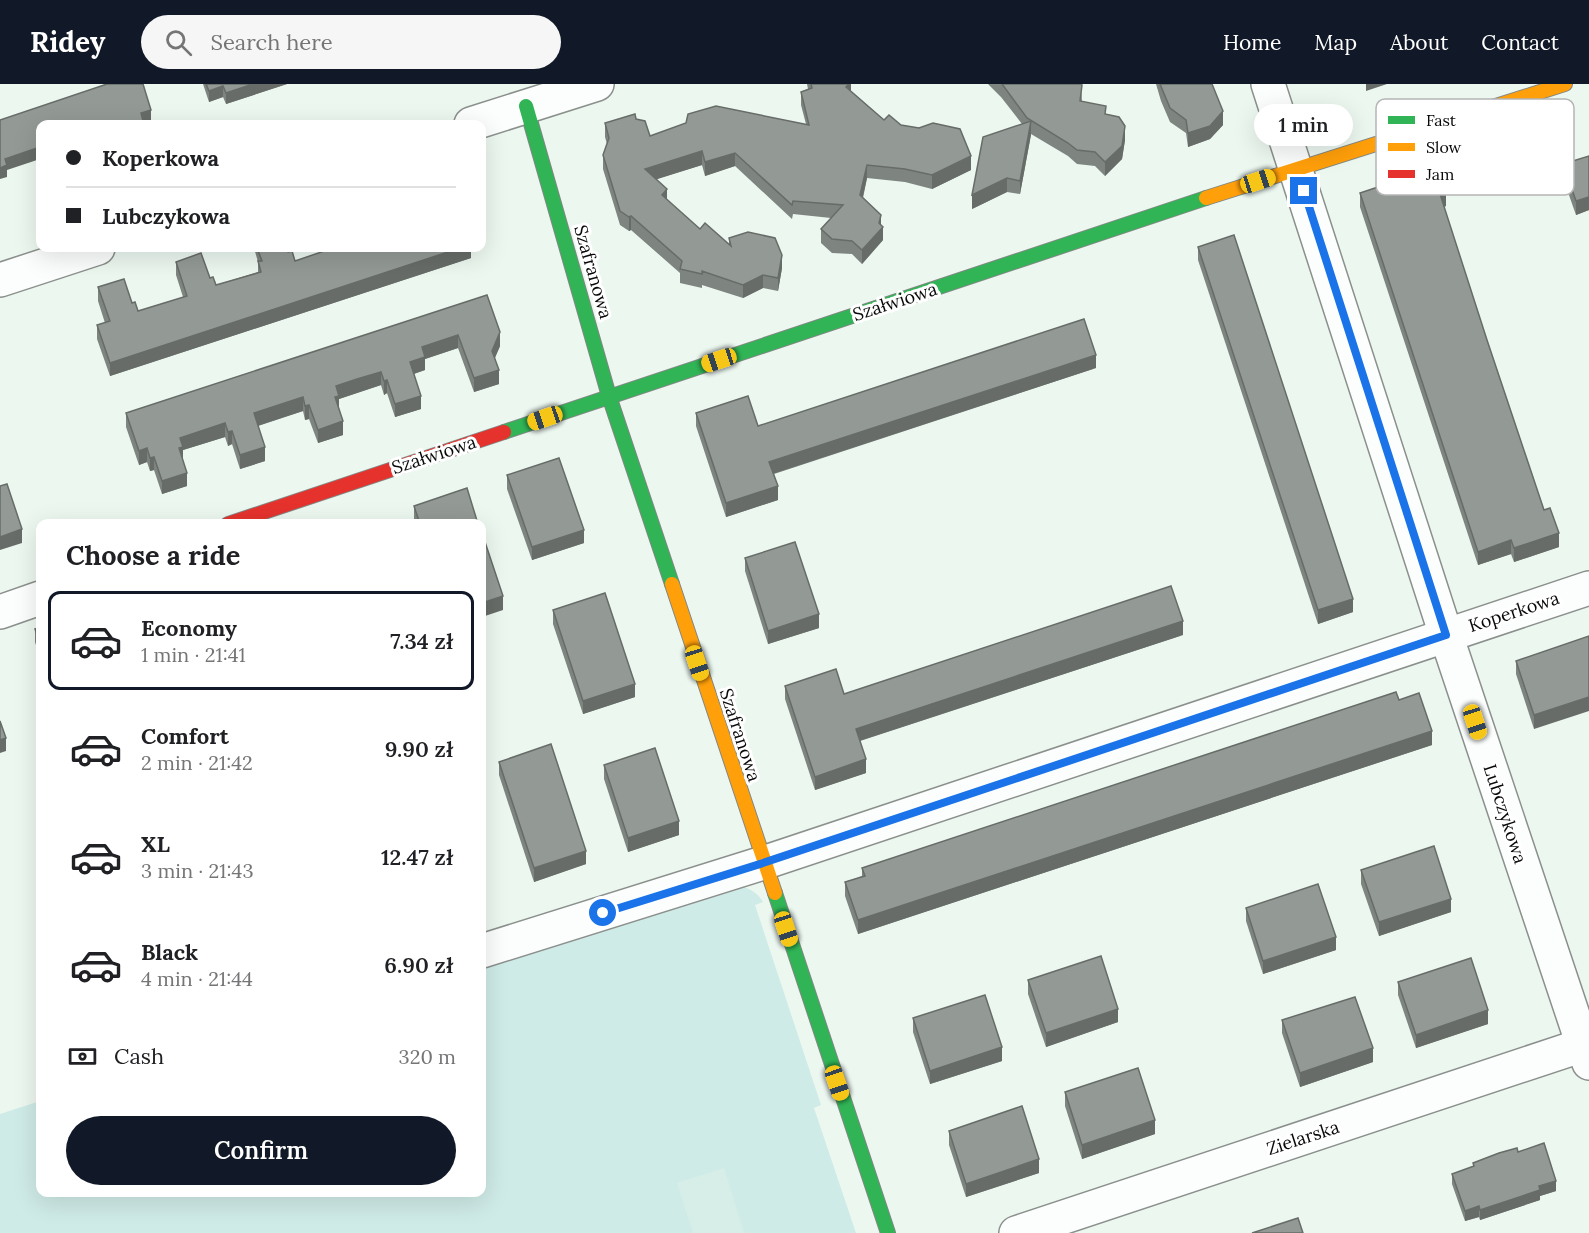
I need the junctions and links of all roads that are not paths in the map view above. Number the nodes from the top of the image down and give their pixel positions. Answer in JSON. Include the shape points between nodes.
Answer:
{"nodes":[{"id":1,"x":597,"y":84,"type":"edge"},
{"id":2,"x":1269,"y":84,"type":"edge"},
{"id":3,"x":1564,"y":84,"type":"edge"},
{"id":4,"x":1516,"y":99,"type":"edge"},
{"id":5,"x":526,"y":106,"type":"junction"},
{"id":6,"x":483,"y":120,"type":"edge"},
{"id":7,"x":1376,"y":143,"type":"edge"},
{"id":8,"x":1297,"y":168,"type":"junction"},
{"id":9,"x":86,"y":252,"type":"edge"},
{"id":10,"x":0,"y":280,"type":"edge"},
{"id":11,"x":609,"y":396,"type":"junction"},
{"id":12,"x":243,"y":519,"type":"edge"},
{"id":13,"x":1589,"y":588,"type":"edge"},
{"id":14,"x":36,"y":599,"type":"edge"},
{"id":15,"x":0,"y":612,"type":"edge"},
{"id":16,"x":1446,"y":635,"type":"junction"},
{"id":17,"x":763,"y":863,"type":"junction"},
{"id":18,"x":486,"y":950,"type":"edge"},
{"id":19,"x":1587,"y":1050,"type":"edge"},
{"id":20,"x":888,"y":1233,"type":"edge"},
{"id":21,"x":1016,"y":1233,"type":"edge"}],
"edges":[{"from":1,"to":5,"type":"street"},
{"from":2,"to":8,"type":"street","name":"Lubczykowa"},
{"from":3,"to":4,"type":"street","name":"Szałwiowa"},
{"from":5,"to":6,"type":"street"},
{"from":5,"to":11,"type":"street","name":"Szafranowa"},
{"from":7,"to":8,"type":"street","name":"Szałwiowa"},
{"from":8,"to":11,"type":"street","name":"Szałwiowa"},
{"from":8,"to":16,"type":"street","name":"Lubczykowa"},
{"from":9,"to":10,"type":"street"},
{"from":11,"to":12,"type":"street","name":"Szałwiowa"},
{"from":11,"to":17,"type":"street","name":"Szafranowa"},
{"from":13,"to":16,"type":"street","name":"Koperkowa"},
{"from":14,"to":15,"type":"street"},
{"from":16,"to":17,"type":"street","name":"Koperkowa"},
{"from":16,"to":19,"type":"street","name":"Lubczykowa"},
{"from":17,"to":18,"type":"street","name":"Koperkowa"},
{"from":17,"to":20,"type":"street","name":"Szafranowa"},
{"from":19,"to":21,"type":"street","name":"Zielarska"}]}
